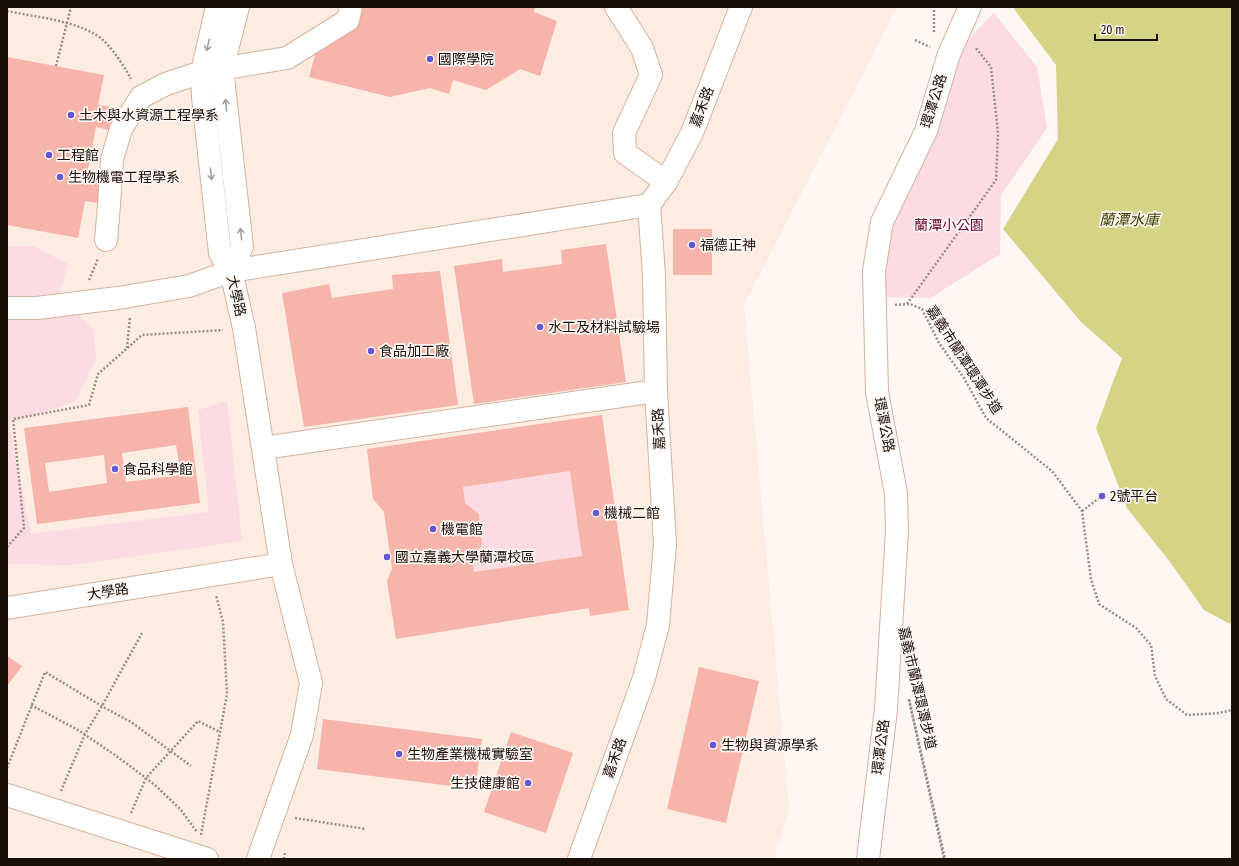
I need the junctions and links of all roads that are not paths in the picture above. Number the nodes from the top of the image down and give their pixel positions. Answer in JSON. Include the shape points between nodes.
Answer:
{"nodes":[{"id":1,"x":217,"y":7,"type":"edge"},
{"id":2,"x":238,"y":7,"type":"edge"},
{"id":3,"x":351,"y":7,"type":"edge"},
{"id":4,"x":616,"y":7,"type":"edge"},
{"id":5,"x":741,"y":7,"type":"edge"},
{"id":6,"x":970,"y":7,"type":"edge"},
{"id":7,"x":212,"y":70,"type":"junction"},
{"id":8,"x":666,"y":182,"type":"junction"},
{"id":9,"x":649,"y":205,"type":"junction"},
{"id":10,"x":106,"y":240,"type":"road end"},
{"id":11,"x":231,"y":271,"type":"junction"},
{"id":12,"x":7,"y":308,"type":"edge"},
{"id":13,"x":656,"y":390,"type":"junction"},
{"id":14,"x":263,"y":448,"type":"junction"},
{"id":15,"x":281,"y":564,"type":"junction"},
{"id":16,"x":7,"y":608,"type":"edge"},
{"id":17,"x":7,"y":795,"type":"edge"},
{"id":18,"x":207,"y":859,"type":"edge"},
{"id":19,"x":258,"y":859,"type":"edge"},
{"id":20,"x":579,"y":859,"type":"edge"},
{"id":21,"x":868,"y":859,"type":"edge"}],
"edges":[{"from":1,"to":7,"type":"street","name":"大學路","one_way":true},
{"from":2,"to":7,"type":"street"},
{"from":3,"to":7,"type":"street","via":[[348,20],[287,58]]},
{"from":4,"to":8,"type":"street","via":[[642,48],[650,75],[624,133],[625,152]]},
{"from":5,"to":8,"type":"street","name":"嘉禾路","via":[[692,133]]},
{"from":6,"to":21,"type":"street","name":"環潭公路","via":[[949,54],[926,131],[882,222],[874,271],[877,392],[896,493],[897,531],[886,709]]},
{"from":7,"to":10,"type":"street","via":[[166,84],[141,97],[121,129],[112,160]]},
{"from":7,"to":11,"type":"street","name":"大學路","via":[[203,97],[220,253]]},
{"from":8,"to":9,"type":"street","name":"嘉禾路"},
{"from":9,"to":11,"type":"street"},
{"from":9,"to":13,"type":"street","name":"嘉禾路","via":[[654,275]]},
{"from":11,"to":12,"type":"street","via":[[189,286],[118,298],[37,308]]},
{"from":11,"to":14,"type":"street","name":"大學路","via":[[244,328]]},
{"from":13,"to":14,"type":"street"},
{"from":13,"to":20,"type":"street","name":"嘉禾路","via":[[665,544],[658,625],[644,678]]},
{"from":14,"to":15,"type":"street","name":"大學路"},
{"from":15,"to":16,"type":"street","name":"大學路"},
{"from":15,"to":19,"type":"street","name":"大學路","via":[[311,683],[302,734]]},
{"from":17,"to":18,"type":"street"}]}
